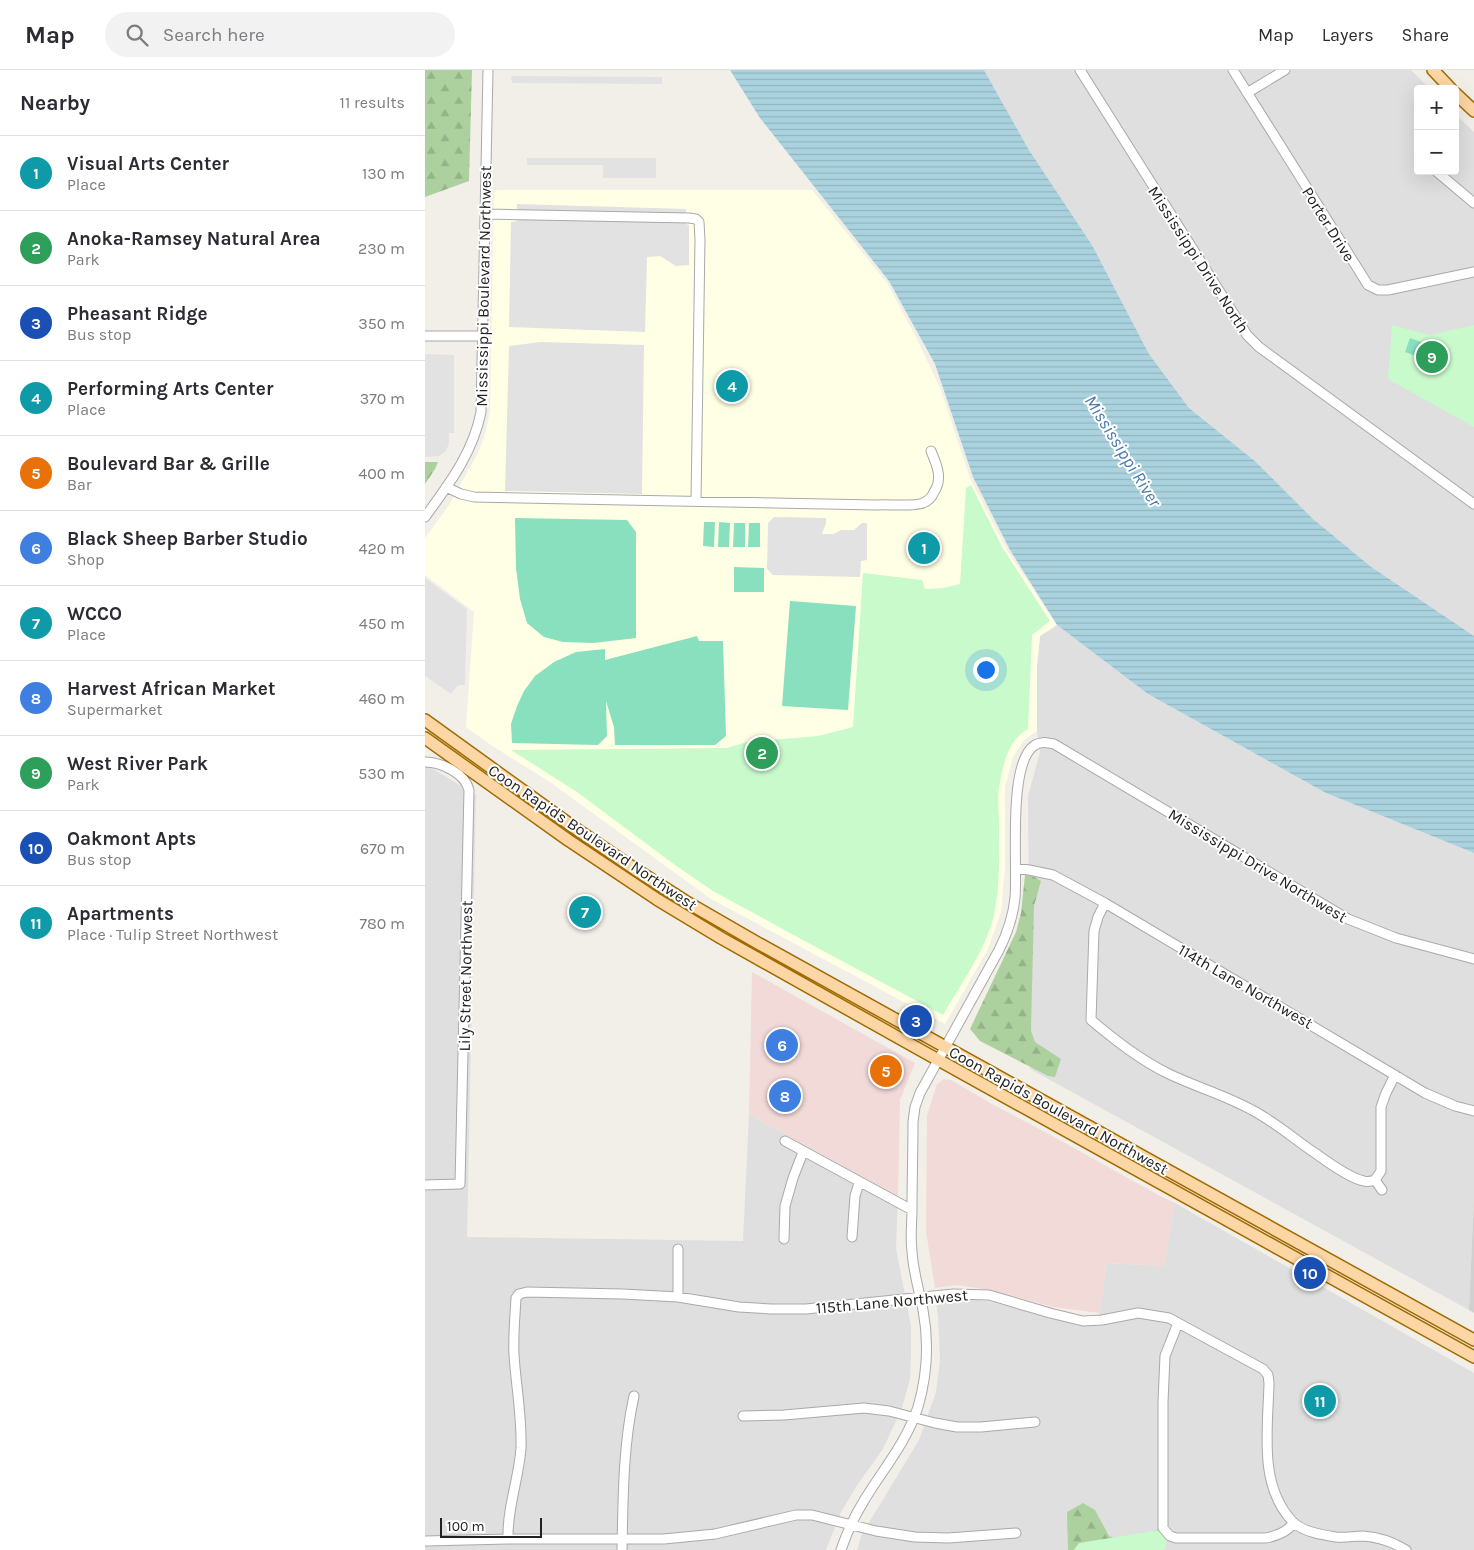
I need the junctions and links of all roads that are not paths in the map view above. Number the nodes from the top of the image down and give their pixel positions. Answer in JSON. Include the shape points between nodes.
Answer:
{"nodes":[{"id":1,"x":488,"y":70,"type":"edge"},
{"id":2,"x":1080,"y":70,"type":"edge"},
{"id":3,"x":1233,"y":70,"type":"edge"},
{"id":4,"x":1285,"y":70,"type":"edge"},
{"id":5,"x":1433,"y":70,"type":"edge"},
{"id":6,"x":1447,"y":85,"type":"edge"},
{"id":7,"x":1247,"y":93,"type":"junction"},
{"id":8,"x":1459,"y":96,"type":"edge"},
{"id":9,"x":1472,"y":104,"type":"edge"},
{"id":10,"x":1441,"y":175,"type":"edge"},
{"id":11,"x":1474,"y":204,"type":"edge"},
{"id":12,"x":486,"y":214,"type":"junction"},
{"id":13,"x":1474,"y":272,"type":"edge"},
{"id":14,"x":425,"y":336,"type":"edge"},
{"id":15,"x":483,"y":336,"type":"junction"},
{"id":16,"x":931,"y":452,"type":"dead end"},
{"id":17,"x":447,"y":487,"type":"junction"},
{"id":18,"x":696,"y":501,"type":"junction"},
{"id":19,"x":1474,"y":504,"type":"edge"},
{"id":20,"x":425,"y":517,"type":"edge"},
{"id":21,"x":425,"y":720,"type":"edge"},
{"id":22,"x":425,"y":738,"type":"edge"},
{"id":23,"x":425,"y":762,"type":"edge"},
{"id":24,"x":1015,"y":868,"type":"junction"},
{"id":25,"x":1105,"y":903,"type":"junction"},
{"id":26,"x":1474,"y":959,"type":"edge"},
{"id":27,"x":945,"y":1047,"type":"junction"},
{"id":28,"x":938,"y":1059,"type":"junction"},
{"id":29,"x":1395,"y":1075,"type":"junction"},
{"id":30,"x":1474,"y":1111,"type":"edge"},
{"id":31,"x":785,"y":1141,"type":"dead end"},
{"id":32,"x":803,"y":1152,"type":"junction"},
{"id":33,"x":1375,"y":1180,"type":"junction"},
{"id":34,"x":859,"y":1183,"type":"junction"},
{"id":35,"x":425,"y":1184,"type":"edge"},
{"id":36,"x":1381,"y":1190,"type":"dead end"},
{"id":37,"x":912,"y":1210,"type":"junction"},
{"id":38,"x":852,"y":1237,"type":"dead end"},
{"id":39,"x":784,"y":1240,"type":"dead end"},
{"id":40,"x":678,"y":1249,"type":"dead end"},
{"id":41,"x":677,"y":1297,"type":"junction"},
{"id":42,"x":921,"y":1298,"type":"junction"},
{"id":43,"x":1178,"y":1323,"type":"junction"},
{"id":44,"x":1474,"y":1340,"type":"edge"},
{"id":45,"x":1474,"y":1357,"type":"edge"},
{"id":46,"x":634,"y":1396,"type":"dead end"},
{"id":47,"x":743,"y":1416,"type":"dead end"},
{"id":48,"x":914,"y":1418,"type":"junction"},
{"id":49,"x":1035,"y":1422,"type":"dead end"},
{"id":50,"x":1294,"y":1523,"type":"junction"},
{"id":51,"x":851,"y":1525,"type":"junction"},
{"id":52,"x":1016,"y":1533,"type":"dead end"},
{"id":53,"x":508,"y":1539,"type":"junction"},
{"id":54,"x":622,"y":1540,"type":"junction"},
{"id":55,"x":425,"y":1541,"type":"edge"},
{"id":56,"x":622,"y":1550,"type":"edge"},
{"id":57,"x":841,"y":1550,"type":"edge"},
{"id":58,"x":1406,"y":1550,"type":"edge"}],
"edges":[{"from":1,"to":12,"type":"street","name":"Mississippi Boulevard Northwest"},
{"from":2,"to":19,"type":"street","name":"Mississippi Drive North","via":[[1247,335]]},
{"from":3,"to":7,"type":"street","name":"Porter Drive"},
{"from":4,"to":7,"type":"street"},
{"from":5,"to":6,"type":"main road"},
{"from":7,"to":13,"type":"street","name":"Porter Drive","via":[[1368,285],[1388,290]]},
{"from":8,"to":9,"type":"main road"},
{"from":10,"to":11,"type":"street"},
{"from":12,"to":15,"type":"street","name":"Mississippi Boulevard Northwest"},
{"from":12,"to":18,"type":"street","via":[[689,218],[699,222]]},
{"from":14,"to":15,"type":"street"},
{"from":15,"to":17,"type":"street","name":"Mississippi Boulevard Northwest","via":[[482,403],[477,428],[468,453]]},
{"from":16,"to":18,"type":"street","via":[[939,483],[929,500],[921,504]]},
{"from":17,"to":18,"type":"street","via":[[475,497]]},
{"from":17,"to":20,"type":"street","name":"Mississippi Boulevard Northwest"},
{"from":21,"to":27,"type":"main road","name":"Coon Rapids Boulevard Northwest","via":[[572,826],[685,901]]},
{"from":22,"to":28,"type":"main road","name":"Coon Rapids Boulevard Northwest","via":[[658,900]]},
{"from":23,"to":35,"type":"street","name":"Lily Street Northwest","via":[[446,766],[466,782],[469,790],[460,1184]]},
{"from":24,"to":25,"type":"street","name":"114th Lane Northwest","via":[[1053,875]]},
{"from":24,"to":26,"type":"street","name":"Mississippi Drive Northwest","via":[[1020,771],[1033,747],[1043,742],[1054,744],[1348,919],[1395,938]]},
{"from":24,"to":27,"type":"street","via":[[1015,900],[1007,933]]},
{"from":25,"to":29,"type":"street","name":"114th Lane Northwest"},
{"from":25,"to":33,"type":"street","via":[[1094,931],[1091,1020],[1120,1044],[1161,1070],[1252,1110],[1355,1178],[1365,1182]]},
{"from":27,"to":28,"type":"street"},
{"from":27,"to":44,"type":"main road","name":"Coon Rapids Boulevard Northwest"},
{"from":28,"to":37,"type":"street","via":[[915,1107]]},
{"from":28,"to":45,"type":"main road","name":"Coon Rapids Boulevard Northwest"},
{"from":29,"to":30,"type":"street","name":"114th Lane Northwest","via":[[1425,1093]]},
{"from":29,"to":33,"type":"street","via":[[1381,1107],[1381,1171]]},
{"from":31,"to":32,"type":"street"},
{"from":32,"to":34,"type":"street"},
{"from":32,"to":39,"type":"street","via":[[785,1206]]},
{"from":33,"to":36,"type":"street"},
{"from":34,"to":37,"type":"street"},
{"from":34,"to":38,"type":"street"},
{"from":37,"to":42,"type":"street","via":[[911,1250]]},
{"from":40,"to":41,"type":"street"},
{"from":41,"to":42,"type":"street","name":"115th Lane Northwest","via":[[771,1309],[806,1309]]},
{"from":41,"to":53,"type":"street","name":"115th Lane Northwest","via":[[527,1292],[516,1298],[514,1355],[521,1447]]},
{"from":42,"to":43,"type":"street","name":"115th Lane Northwest","via":[[953,1294],[989,1295],[1083,1321],[1138,1313],[1169,1318]]},
{"from":42,"to":48,"type":"street","via":[[926,1365]]},
{"from":43,"to":50,"type":"street","name":"115th Lane Northwest","via":[[1263,1369],[1268,1375],[1269,1474],[1275,1496]]},
{"from":43,"to":50,"type":"street","via":[[1165,1356],[1163,1528],[1176,1538],[1266,1538],[1278,1536]]},
{"from":46,"to":54,"type":"street","via":[[625,1465]]},
{"from":47,"to":48,"type":"street","via":[[864,1408]]},
{"from":48,"to":49,"type":"street","via":[[969,1427]]},
{"from":48,"to":51,"type":"street","via":[[896,1454]]},
{"from":50,"to":58,"type":"street","via":[[1316,1534],[1376,1537]]},
{"from":51,"to":52,"type":"street","via":[[890,1534],[931,1538]]},
{"from":51,"to":54,"type":"street","via":[[796,1514],[715,1534],[664,1540]]},
{"from":51,"to":57,"type":"street"},
{"from":53,"to":54,"type":"street"},
{"from":53,"to":55,"type":"street"},
{"from":54,"to":56,"type":"street"}]}
